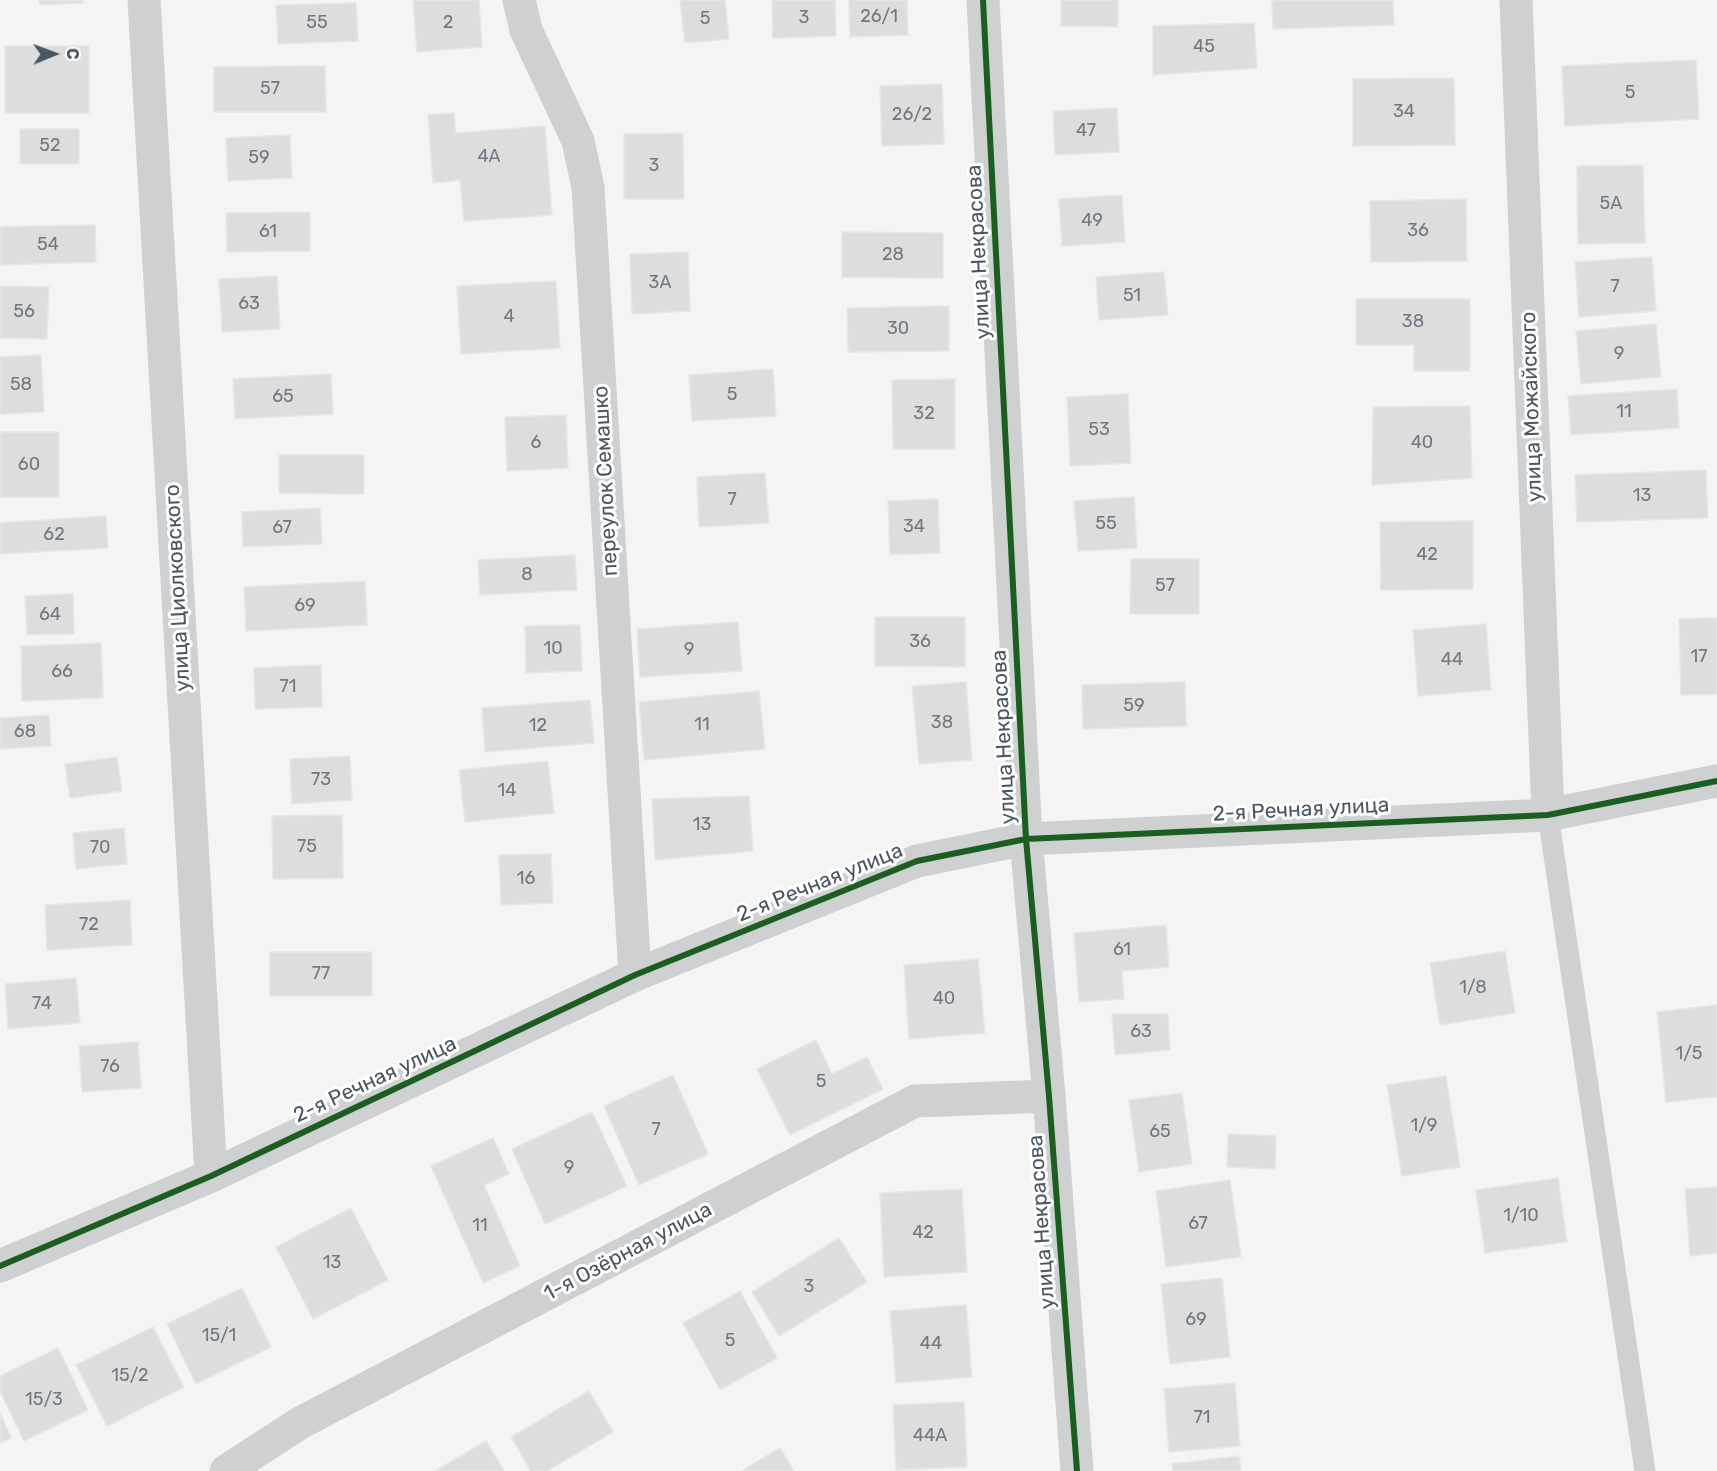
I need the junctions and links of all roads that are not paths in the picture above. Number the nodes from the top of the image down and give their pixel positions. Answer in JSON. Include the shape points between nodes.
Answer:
{"nodes":[{"id":1,"x":144,"y":0,"type":"edge"},
{"id":2,"x":519,"y":0,"type":"edge"},
{"id":3,"x":983,"y":0,"type":"edge"},
{"id":4,"x":1516,"y":0,"type":"edge"},
{"id":5,"x":1717,"y":781,"type":"edge"},
{"id":6,"x":1548,"y":815,"type":"junction"},
{"id":7,"x":1026,"y":839,"type":"junction"},
{"id":8,"x":635,"y":975,"type":"junction"},
{"id":9,"x":1049,"y":1096,"type":"junction"},
{"id":10,"x":211,"y":1176,"type":"junction"},
{"id":11,"x":0,"y":1266,"type":"edge"},
{"id":12,"x":226,"y":1471,"type":"edge"},
{"id":13,"x":1077,"y":1471,"type":"edge"},
{"id":14,"x":1645,"y":1471,"type":"edge"}],
"edges":[{"from":1,"to":10,"type":"street","name":"улица Циолковского"},
{"from":2,"to":8,"type":"street","name":"переулок Семашко","via":[[526,30],[578,141],[588,188]]},
{"from":3,"to":7,"type":"street","name":"улица Некрасова"},
{"from":4,"to":6,"type":"street","name":"улица Можайского"},
{"from":5,"to":6,"type":"street","name":"2-я Речная улица"},
{"from":6,"to":7,"type":"street","name":"2-я Речная улица"},
{"from":6,"to":14,"type":"lane"},
{"from":7,"to":8,"type":"street","name":"2-я Речная улица","via":[[917,861]]},
{"from":7,"to":9,"type":"street","name":"улица Некрасова"},
{"from":8,"to":10,"type":"street","name":"2-я Речная улица"},
{"from":9,"to":12,"type":"street","name":"1-я Озёрная улица","via":[[915,1101],[300,1423]]},
{"from":9,"to":13,"type":"street","name":"улица Некрасова"},
{"from":10,"to":11,"type":"street","name":"2-я Речная улица"}]}
